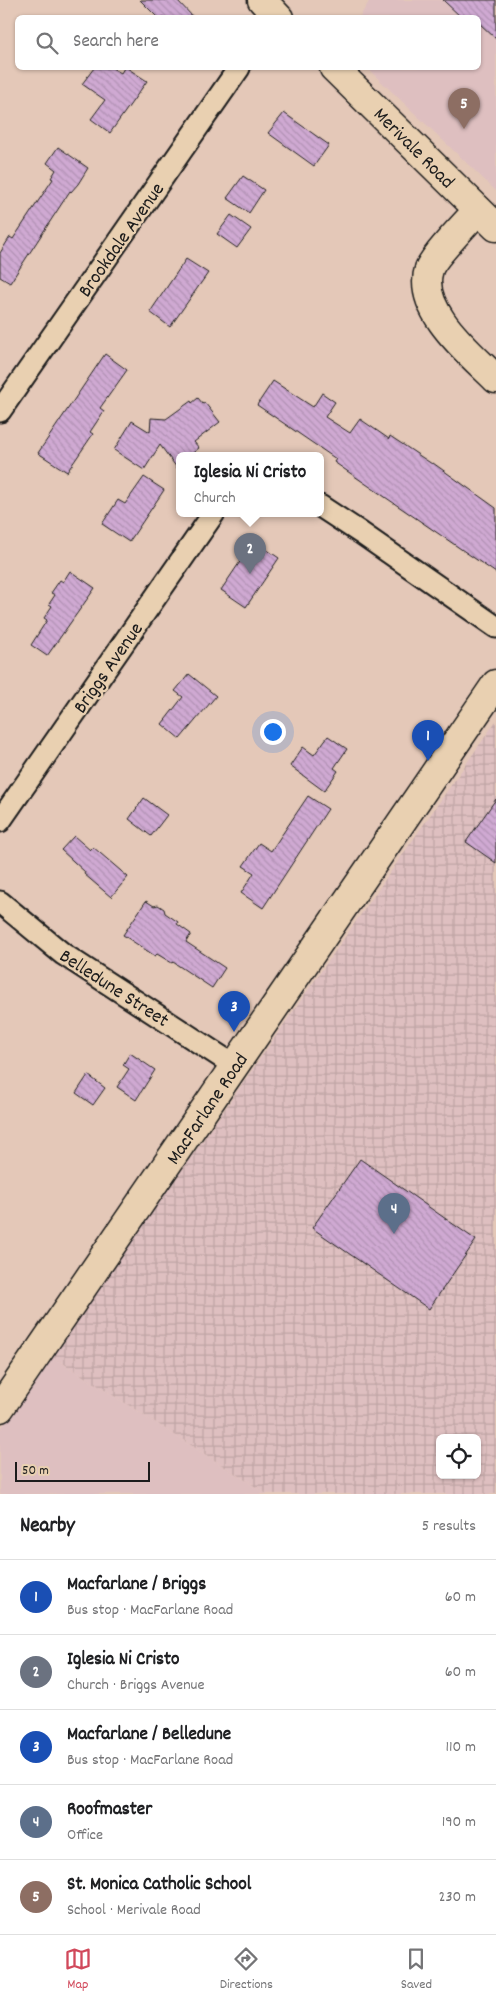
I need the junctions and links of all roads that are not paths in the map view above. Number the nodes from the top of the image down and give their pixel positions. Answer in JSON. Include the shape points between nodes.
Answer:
{"nodes":[{"id":1,"x":238,"y":70,"type":"edge"},
{"id":2,"x":336,"y":70,"type":"edge"},
{"id":3,"x":487,"y":218,"type":"edge"},
{"id":4,"x":496,"y":379,"type":"edge"},
{"id":5,"x":0,"y":411,"type":"edge"},
{"id":6,"x":324,"y":509,"type":"edge"},
{"id":7,"x":211,"y":517,"type":"edge"},
{"id":8,"x":496,"y":627,"type":"edge"},
{"id":9,"x":496,"y":684,"type":"edge"},
{"id":10,"x":0,"y":821,"type":"edge"},
{"id":11,"x":0,"y":902,"type":"edge"},
{"id":12,"x":235,"y":1066,"type":"junction"},
{"id":13,"x":0,"y":1408,"type":"edge"}],
"edges":[{"from":1,"to":5,"type":"street","name":"Brookdale Avenue"},
{"from":2,"to":3,"type":"street","name":"Merivale Road"},
{"from":3,"to":4,"type":"street","via":[[429,268],[427,292],[438,317]]},
{"from":6,"to":8,"type":"street"},
{"from":7,"to":10,"type":"street","name":"Briggs Avenue"},
{"from":9,"to":12,"type":"street","name":"MacFarlane Road"},
{"from":11,"to":12,"type":"street","name":"Belledune Street","via":[[63,954]]},
{"from":12,"to":13,"type":"street","name":"MacFarlane Road"}]}
